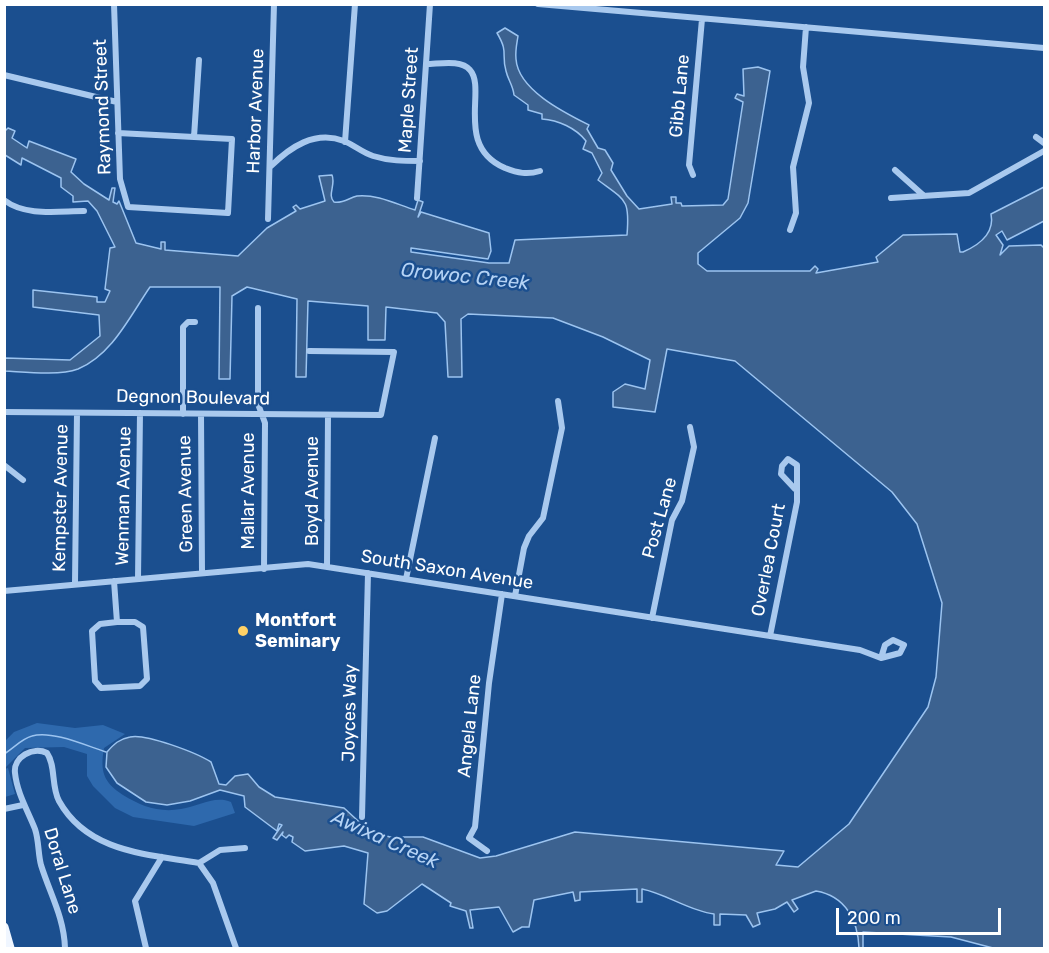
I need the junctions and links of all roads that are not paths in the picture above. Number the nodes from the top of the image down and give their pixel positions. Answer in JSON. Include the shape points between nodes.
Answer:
{"nodes":[{"id":1,"x":114,"y":4,"type":"edge"},
{"id":2,"x":274,"y":4,"type":"edge"},
{"id":3,"x":355,"y":4,"type":"edge"},
{"id":4,"x":430,"y":4,"type":"edge"},
{"id":5,"x":538,"y":4,"type":"edge"},
{"id":6,"x":633,"y":4,"type":"edge"},
{"id":7,"x":633,"y":13,"type":"junction"},
{"id":8,"x":702,"y":19,"type":"junction"},
{"id":9,"x":806,"y":27,"type":"junction"},
{"id":10,"x":1044,"y":48,"type":"edge"},
{"id":11,"x":199,"y":60,"type":"dead end"},
{"id":12,"x":426,"y":64,"type":"junction"},
{"id":13,"x":4,"y":75,"type":"edge"},
{"id":14,"x":117,"y":102,"type":"junction"},
{"id":15,"x":118,"y":133,"type":"junction"},
{"id":16,"x":194,"y":137,"type":"junction"},
{"id":17,"x":1036,"y":137,"type":"dead end"},
{"id":18,"x":345,"y":142,"type":"junction"},
{"id":19,"x":1044,"y":143,"type":"edge"},
{"id":20,"x":1044,"y":151,"type":"edge"},
{"id":21,"x":420,"y":161,"type":"junction"},
{"id":22,"x":269,"y":167,"type":"junction"},
{"id":23,"x":895,"y":170,"type":"dead end"},
{"id":24,"x":540,"y":171,"type":"dead end"},
{"id":25,"x":693,"y":175,"type":"dead end"},
{"id":26,"x":923,"y":195,"type":"junction"},
{"id":27,"x":417,"y":198,"type":"dead end"},
{"id":28,"x":891,"y":198,"type":"dead end"},
{"id":29,"x":4,"y":200,"type":"edge"},
{"id":30,"x":84,"y":211,"type":"dead end"},
{"id":31,"x":268,"y":219,"type":"dead end"},
{"id":32,"x":790,"y":230,"type":"dead end"},
{"id":33,"x":258,"y":308,"type":"dead end"},
{"id":34,"x":195,"y":322,"type":"dead end"},
{"id":35,"x":309,"y":351,"type":"dead end"},
{"id":36,"x":558,"y":401,"type":"dead end"},
{"id":37,"x":4,"y":412,"type":"edge"},
{"id":38,"x":77,"y":413,"type":"junction"},
{"id":39,"x":140,"y":413,"type":"junction"},
{"id":40,"x":183,"y":414,"type":"junction"},
{"id":41,"x":201,"y":414,"type":"junction"},
{"id":42,"x":262,"y":414,"type":"junction"},
{"id":43,"x":328,"y":415,"type":"junction"},
{"id":44,"x":690,"y":427,"type":"dead end"},
{"id":45,"x":435,"y":438,"type":"dead end"},
{"id":46,"x":4,"y":465,"type":"edge"},
{"id":47,"x":23,"y":480,"type":"dead end"},
{"id":48,"x":795,"y":489,"type":"dead end"},
{"id":49,"x":327,"y":567,"type":"junction"},
{"id":50,"x":264,"y":568,"type":"junction"},
{"id":51,"x":202,"y":573,"type":"junction"},
{"id":52,"x":368,"y":573,"type":"junction"},
{"id":53,"x":138,"y":579,"type":"junction"},
{"id":54,"x":406,"y":579,"type":"junction"},
{"id":55,"x":114,"y":581,"type":"junction"},
{"id":56,"x":75,"y":583,"type":"junction"},
{"id":57,"x":4,"y":591,"type":"edge"},
{"id":58,"x":502,"y":594,"type":"junction"},
{"id":59,"x":515,"y":596,"type":"junction"},
{"id":60,"x":652,"y":618,"type":"junction"},
{"id":61,"x":117,"y":622,"type":"junction"},
{"id":62,"x":770,"y":636,"type":"junction"},
{"id":63,"x":881,"y":657,"type":"dead end"},
{"id":64,"x":23,"y":805,"type":"junction"},
{"id":65,"x":4,"y":809,"type":"edge"},
{"id":66,"x":362,"y":817,"type":"dead end"},
{"id":67,"x":245,"y":848,"type":"dead end"},
{"id":68,"x":487,"y":851,"type":"dead end"},
{"id":69,"x":162,"y":857,"type":"junction"},
{"id":70,"x":199,"y":863,"type":"junction"},
{"id":71,"x":4,"y":927,"type":"edge"},
{"id":72,"x":10,"y":948,"type":"edge"},
{"id":73,"x":65,"y":948,"type":"edge"},
{"id":74,"x":146,"y":948,"type":"edge"},
{"id":75,"x":236,"y":948,"type":"edge"}],
"edges":[{"from":1,"to":14,"type":"street","name":"Raymond Street"},
{"from":2,"to":22,"type":"street","name":"Harbor Avenue"},
{"from":3,"to":18,"type":"street"},
{"from":4,"to":12,"type":"street","name":"Maple Street"},
{"from":5,"to":7,"type":"street"},
{"from":6,"to":7,"type":"street"},
{"from":7,"to":8,"type":"street"},
{"from":8,"to":9,"type":"street"},
{"from":8,"to":25,"type":"street","name":"Gibb Lane","via":[[689,165]]},
{"from":9,"to":10,"type":"street"},
{"from":9,"to":32,"type":"street","via":[[803,67],[809,103],[793,167],[796,213]]},
{"from":11,"to":16,"type":"street"},
{"from":12,"to":21,"type":"street","name":"Maple Street"},
{"from":12,"to":24,"type":"street","via":[[465,65],[472,72],[473,122],[482,147],[501,166],[515,172]]},
{"from":13,"to":14,"type":"street"},
{"from":14,"to":15,"type":"street","name":"Raymond Street"},
{"from":15,"to":16,"type":"street"},
{"from":15,"to":16,"type":"street","name":"Raymond Street","via":[[120,179],[128,207],[228,213],[232,139]]},
{"from":17,"to":19,"type":"street"},
{"from":18,"to":21,"type":"street","via":[[379,158]]},
{"from":18,"to":22,"type":"street","via":[[310,140],[293,147]]},
{"from":20,"to":26,"type":"street","via":[[976,190]]},
{"from":21,"to":27,"type":"street","name":"Maple Street"},
{"from":22,"to":31,"type":"street","name":"Harbor Avenue"},
{"from":23,"to":26,"type":"street"},
{"from":26,"to":28,"type":"street"},
{"from":29,"to":30,"type":"street","via":[[30,211]]},
{"from":33,"to":42,"type":"street","name":"Mallar Avenue","via":[[258,404]]},
{"from":34,"to":40,"type":"street","via":[[183,327]]},
{"from":35,"to":43,"type":"street","name":"Degnon Boulevard","via":[[394,352],[381,415]]},
{"from":36,"to":59,"type":"street","via":[[562,428],[543,518],[524,548]]},
{"from":37,"to":38,"type":"street","name":"Degnon Boulevard"},
{"from":38,"to":39,"type":"street","name":"Degnon Boulevard"},
{"from":38,"to":56,"type":"street","name":"Kempster Avenue"},
{"from":39,"to":40,"type":"street","name":"Degnon Boulevard"},
{"from":39,"to":53,"type":"street","name":"Wenman Avenue"},
{"from":40,"to":41,"type":"street","name":"Degnon Boulevard"},
{"from":41,"to":42,"type":"street","name":"Degnon Boulevard"},
{"from":41,"to":51,"type":"street","name":"Green Avenue"},
{"from":42,"to":43,"type":"street","name":"Degnon Boulevard"},
{"from":42,"to":50,"type":"street","name":"Mallar Avenue"},
{"from":43,"to":49,"type":"street","name":"Boyd Avenue"},
{"from":44,"to":60,"type":"street","name":"Post Lane","via":[[694,447],[682,501],[672,520]]},
{"from":45,"to":54,"type":"street"},
{"from":46,"to":47,"type":"street"},
{"from":48,"to":62,"type":"street","name":"Overlea Court","via":[[797,502]]},
{"from":49,"to":50,"type":"street","name":"South Saxon Avenue","via":[[308,564]]},
{"from":49,"to":52,"type":"street","name":"South Saxon Avenue"},
{"from":50,"to":51,"type":"street","name":"South Saxon Avenue"},
{"from":51,"to":53,"type":"street","name":"South Saxon Avenue"},
{"from":52,"to":54,"type":"street","name":"South Saxon Avenue"},
{"from":52,"to":66,"type":"street","name":"Joyces Way"},
{"from":53,"to":55,"type":"street","name":"South Saxon Avenue"},
{"from":54,"to":58,"type":"street","name":"South Saxon Avenue"},
{"from":55,"to":56,"type":"street","name":"South Saxon Avenue"},
{"from":55,"to":61,"type":"street"},
{"from":56,"to":57,"type":"street","name":"South Saxon Avenue"},
{"from":58,"to":59,"type":"street","name":"South Saxon Avenue"},
{"from":58,"to":68,"type":"street","name":"Angela Lane","via":[[475,828],[469,838]]},
{"from":59,"to":60,"type":"street","name":"South Saxon Avenue"},
{"from":60,"to":62,"type":"street","name":"South Saxon Avenue"},
{"from":61,"to":61,"type":"street","via":[[93,628],[96,684],[104,689],[143,685],[147,676],[142,627],[135,622]]},
{"from":62,"to":63,"type":"street","name":"South Saxon Avenue"},
{"from":64,"to":65,"type":"street"},
{"from":64,"to":69,"type":"street","name":"Doral Lane","via":[[15,773],[17,760],[27,753],[43,751],[51,758],[58,799],[73,819],[104,844]]},
{"from":64,"to":73,"type":"street","name":"Doral Lane","via":[[36,832],[40,861],[60,913]]},
{"from":67,"to":70,"type":"street","via":[[220,850]]},
{"from":69,"to":70,"type":"street"},
{"from":69,"to":74,"type":"street","via":[[135,901]]},
{"from":70,"to":75,"type":"street","via":[[213,883]]},
{"from":71,"to":72,"type":"main road"}]}
